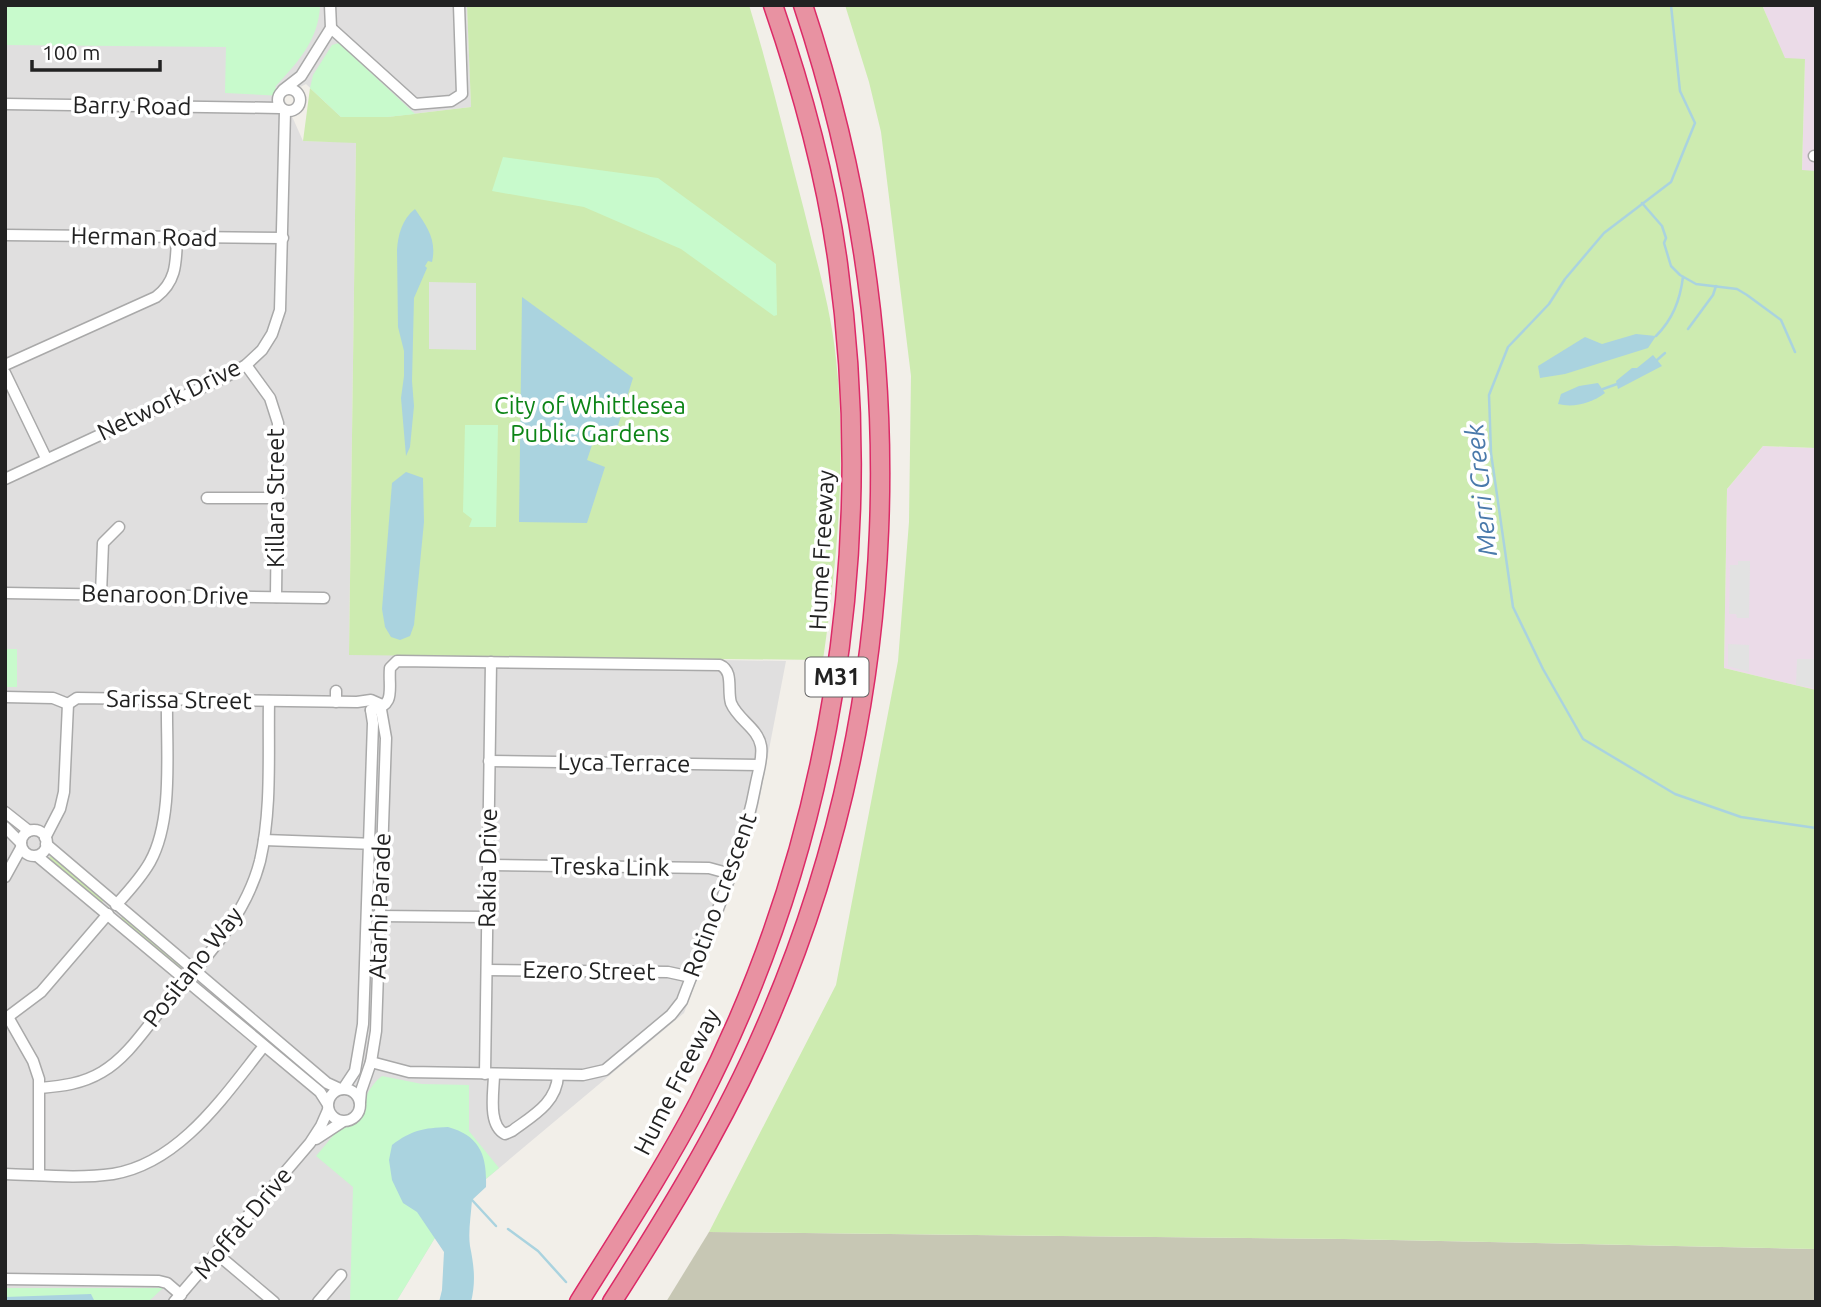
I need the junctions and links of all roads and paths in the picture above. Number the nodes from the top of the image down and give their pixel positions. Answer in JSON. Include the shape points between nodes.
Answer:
{"nodes":[{"id":1,"x":330,"y":5,"type":"edge"},
{"id":2,"x":459,"y":5,"type":"edge"},
{"id":3,"x":773,"y":5,"type":"edge"},
{"id":4,"x":803,"y":5,"type":"edge"},
{"id":5,"x":331,"y":28,"type":"junction"},
{"id":6,"x":301,"y":76,"type":"junction"},
{"id":7,"x":299,"y":96,"type":"junction"},
{"id":8,"x":282,"y":102,"type":"junction"},
{"id":9,"x":5,"y":104,"type":"edge"},
{"id":10,"x":5,"y":235,"type":"edge"},
{"id":11,"x":177,"y":237,"type":"junction"},
{"id":12,"x":283,"y":238,"type":"junction"},
{"id":13,"x":5,"y":365,"type":"edge"},
{"id":14,"x":246,"y":365,"type":"junction"},
{"id":15,"x":5,"y":373,"type":"edge"},
{"id":16,"x":46,"y":458,"type":"junction"},
{"id":17,"x":5,"y":479,"type":"edge"},
{"id":18,"x":207,"y":498,"type":"dead end"},
{"id":19,"x":277,"y":498,"type":"junction"},
{"id":20,"x":119,"y":527,"type":"dead end"},
{"id":21,"x":5,"y":593,"type":"edge"},
{"id":22,"x":101,"y":594,"type":"junction"},
{"id":23,"x":276,"y":597,"type":"junction"},
{"id":24,"x":324,"y":598,"type":"dead end"},
{"id":25,"x":491,"y":662,"type":"junction"},
{"id":26,"x":5,"y":697,"type":"edge"},
{"id":27,"x":167,"y":700,"type":"junction"},
{"id":28,"x":269,"y":701,"type":"junction"},
{"id":29,"x":68,"y":705,"type":"junction"},
{"id":30,"x":377,"y":707,"type":"junction"},
{"id":31,"x":489,"y":761,"type":"junction"},
{"id":32,"x":760,"y":765,"type":"junction"},
{"id":33,"x":5,"y":812,"type":"edge"},
{"id":34,"x":5,"y":827,"type":"edge"},
{"id":35,"x":40,"y":836,"type":"junction"},
{"id":36,"x":264,"y":840,"type":"junction"},
{"id":37,"x":369,"y":844,"type":"junction"},
{"id":38,"x":383,"y":844,"type":"junction"},
{"id":39,"x":21,"y":845,"type":"junction"},
{"id":40,"x":34,"y":856,"type":"junction"},
{"id":41,"x":488,"y":865,"type":"junction"},
{"id":42,"x":8,"y":874,"type":"edge"},
{"id":43,"x":731,"y":874,"type":"junction"},
{"id":44,"x":116,"y":905,"type":"junction"},
{"id":45,"x":108,"y":915,"type":"junction"},
{"id":46,"x":367,"y":915,"type":"junction"},
{"id":47,"x":380,"y":916,"type":"junction"},
{"id":48,"x":487,"y":917,"type":"junction"},
{"id":49,"x":486,"y":970,"type":"junction"},
{"id":50,"x":190,"y":976,"type":"junction"},
{"id":51,"x":691,"y":977,"type":"junction"},
{"id":52,"x":7,"y":1018,"type":"edge"},
{"id":53,"x":264,"y":1046,"type":"junction"},
{"id":54,"x":371,"y":1062,"type":"junction"},
{"id":55,"x":489,"y":1074,"type":"junction"},
{"id":56,"x":558,"y":1075,"type":"junction"},
{"id":57,"x":40,"y":1088,"type":"junction"},
{"id":58,"x":342,"y":1089,"type":"junction"},
{"id":59,"x":360,"y":1102,"type":"junction"},
{"id":60,"x":328,"y":1106,"type":"junction"},
{"id":61,"x":342,"y":1122,"type":"junction"},
{"id":62,"x":310,"y":1143,"type":"junction"},
{"id":63,"x":5,"y":1174,"type":"edge"},
{"id":64,"x":39,"y":1175,"type":"junction"},
{"id":65,"x":217,"y":1254,"type":"junction"},
{"id":66,"x":341,"y":1275,"type":"dead end"},
{"id":67,"x":5,"y":1279,"type":"edge"},
{"id":68,"x":178,"y":1298,"type":"edge"},
{"id":69,"x":274,"y":1302,"type":"edge"},
{"id":70,"x":318,"y":1302,"type":"edge"},
{"id":71,"x":579,"y":1302,"type":"edge"},
{"id":72,"x":612,"y":1302,"type":"edge"}],
"edges":[{"from":1,"to":5,"type":"street"},
{"from":2,"to":5,"type":"street","via":[[462,94],[451,101],[415,104]]},
{"from":3,"to":71,"type":"highway","name":"Hume Freeway","number":"M31","via":[[817,156],[837,261],[847,348],[852,501],[837,673],[799,848],[749,993],[698,1104]]},
{"from":4,"to":72,"type":"highway","number":"M31","via":[[853,186],[872,307],[881,486],[869,649],[833,832],[779,995],[710,1141]]},
{"from":5,"to":6,"type":"street"},
{"from":6,"to":7,"type":"street"},
{"from":6,"to":8,"type":"street"},
{"from":7,"to":8,"type":"street","via":[[293,90]]},
{"from":7,"to":8,"type":"street","via":[[296,110]]},
{"from":8,"to":9,"type":"street","name":"Barry Road","via":[[259,107]]},
{"from":8,"to":12,"type":"street","name":"Network Drive"},
{"from":10,"to":11,"type":"street","name":"Herman Road"},
{"from":11,"to":12,"type":"street","name":"Herman Road"},
{"from":11,"to":13,"type":"street","via":[[173,276],[163,291]]},
{"from":12,"to":14,"type":"street","name":"Network Drive","via":[[276,323],[262,350]]},
{"from":14,"to":16,"type":"street","name":"Network Drive"},
{"from":14,"to":19,"type":"street","name":"Killara Street","via":[[270,398],[276,415]]},
{"from":15,"to":16,"type":"street"},
{"from":16,"to":17,"type":"street","name":"Network Drive"},
{"from":18,"to":19,"type":"street"},
{"from":19,"to":23,"type":"street","name":"Killara Street"},
{"from":20,"to":22,"type":"street","via":[[103,543]]},
{"from":21,"to":22,"type":"street","name":"Benaroon Drive"},
{"from":22,"to":23,"type":"street","name":"Benaroon Drive"},
{"from":23,"to":24,"type":"street","name":"Benaroon Drive"},
{"from":25,"to":30,"type":"street","name":"Rotino Crescent","via":[[394,663],[389,688]]},
{"from":25,"to":31,"type":"street","name":"Rakia Drive"},
{"from":25,"to":32,"type":"street","name":"Rotino Crescent","via":[[723,666],[732,705],[760,740]]},
{"from":26,"to":29,"type":"street","name":"Sarissa Street","via":[[53,698]]},
{"from":27,"to":28,"type":"street","name":"Sarissa Street"},
{"from":27,"to":29,"type":"street","name":"Sarissa Street","via":[[77,698]]},
{"from":27,"to":44,"type":"street","via":[[160,837],[150,862]]},
{"from":28,"to":30,"type":"street","name":"Sarissa Street","via":[[336,696]]},
{"from":28,"to":36,"type":"street","name":"Positano Way"},
{"from":29,"to":35,"type":"street","via":[[64,792],[55,818]]},
{"from":30,"to":37,"type":"street","name":"Atarhi Parade"},
{"from":30,"to":38,"type":"street","name":"Atarhi Parade","via":[[386,730]]},
{"from":31,"to":32,"type":"street","name":"Lyca Terrace"},
{"from":31,"to":41,"type":"street","name":"Rakia Drive"},
{"from":32,"to":43,"type":"street","name":"Rotino Crescent","via":[[747,830]]},
{"from":33,"to":35,"type":"street"},
{"from":34,"to":39,"type":"street"},
{"from":35,"to":39,"type":"street","via":[[23,836]]},
{"from":35,"to":40,"type":"street","via":[[44,851]]},
{"from":35,"to":44,"type":"street"},
{"from":36,"to":37,"type":"street"},
{"from":36,"to":50,"type":"street","name":"Positano Way","via":[[252,884],[235,919]]},
{"from":37,"to":38,"type":"street"},
{"from":37,"to":46,"type":"street","name":"Atarhi Parade"},
{"from":38,"to":47,"type":"street","name":"Atarhi Parade"},
{"from":39,"to":40,"type":"street"},
{"from":39,"to":42,"type":"street"},
{"from":40,"to":42,"type":"street"},
{"from":40,"to":45,"type":"street"},
{"from":41,"to":43,"type":"street","name":"Treska Link","via":[[709,869]]},
{"from":41,"to":48,"type":"street","name":"Rakia Drive"},
{"from":43,"to":51,"type":"street","name":"Rotino Crescent"},
{"from":44,"to":50,"type":"street"},
{"from":45,"to":50,"type":"street"},
{"from":45,"to":52,"type":"street","via":[[47,985]]},
{"from":46,"to":47,"type":"street"},
{"from":46,"to":58,"type":"street","name":"Atarhi Parade","via":[[360,1049],[355,1071]]},
{"from":47,"to":48,"type":"street"},
{"from":47,"to":54,"type":"street","name":"Atarhi Parade"},
{"from":48,"to":49,"type":"street","name":"Rakia Drive"},
{"from":49,"to":51,"type":"street","name":"Ezero Street","via":[[668,972]]},
{"from":49,"to":55,"type":"street","name":"Rakia Drive"},
{"from":50,"to":53,"type":"street"},
{"from":50,"to":57,"type":"street","name":"Positano Way","via":[[109,1068],[79,1083]]},
{"from":50,"to":58,"type":"street","via":[[327,1083]]},
{"from":51,"to":56,"type":"street","name":"Rotino Crescent","via":[[676,1011],[605,1070]]},
{"from":52,"to":57,"type":"street","via":[[33,1061]]},
{"from":53,"to":60,"type":"street","via":[[320,1092]]},
{"from":53,"to":64,"type":"street","via":[[194,1129],[157,1159],[114,1174]]},
{"from":54,"to":55,"type":"street","name":"Rotino Crescent","via":[[409,1072]]},
{"from":54,"to":59,"type":"street","name":"Atarhi Parade"},
{"from":55,"to":56,"type":"street","name":"Rotino Crescent"},
{"from":55,"to":56,"type":"street","name":"Rakia Drive","via":[[494,1118],[505,1134],[550,1100]]},
{"from":57,"to":64,"type":"street"},
{"from":58,"to":59,"type":"street","via":[[354,1093]]},
{"from":58,"to":60,"type":"street","via":[[332,1094]]},
{"from":59,"to":61,"type":"street","via":[[356,1116]]},
{"from":60,"to":61,"type":"street","via":[[333,1118]]},
{"from":60,"to":62,"type":"street","name":"Moffat Drive"},
{"from":61,"to":62,"type":"street","name":"Moffat Drive"},
{"from":62,"to":65,"type":"street","name":"Moffat Drive"},
{"from":63,"to":64,"type":"street"},
{"from":65,"to":68,"type":"street","name":"Moffat Drive"},
{"from":65,"to":69,"type":"street"},
{"from":66,"to":70,"type":"street"},
{"from":67,"to":68,"type":"street","via":[[159,1281],[167,1283]]}]}
